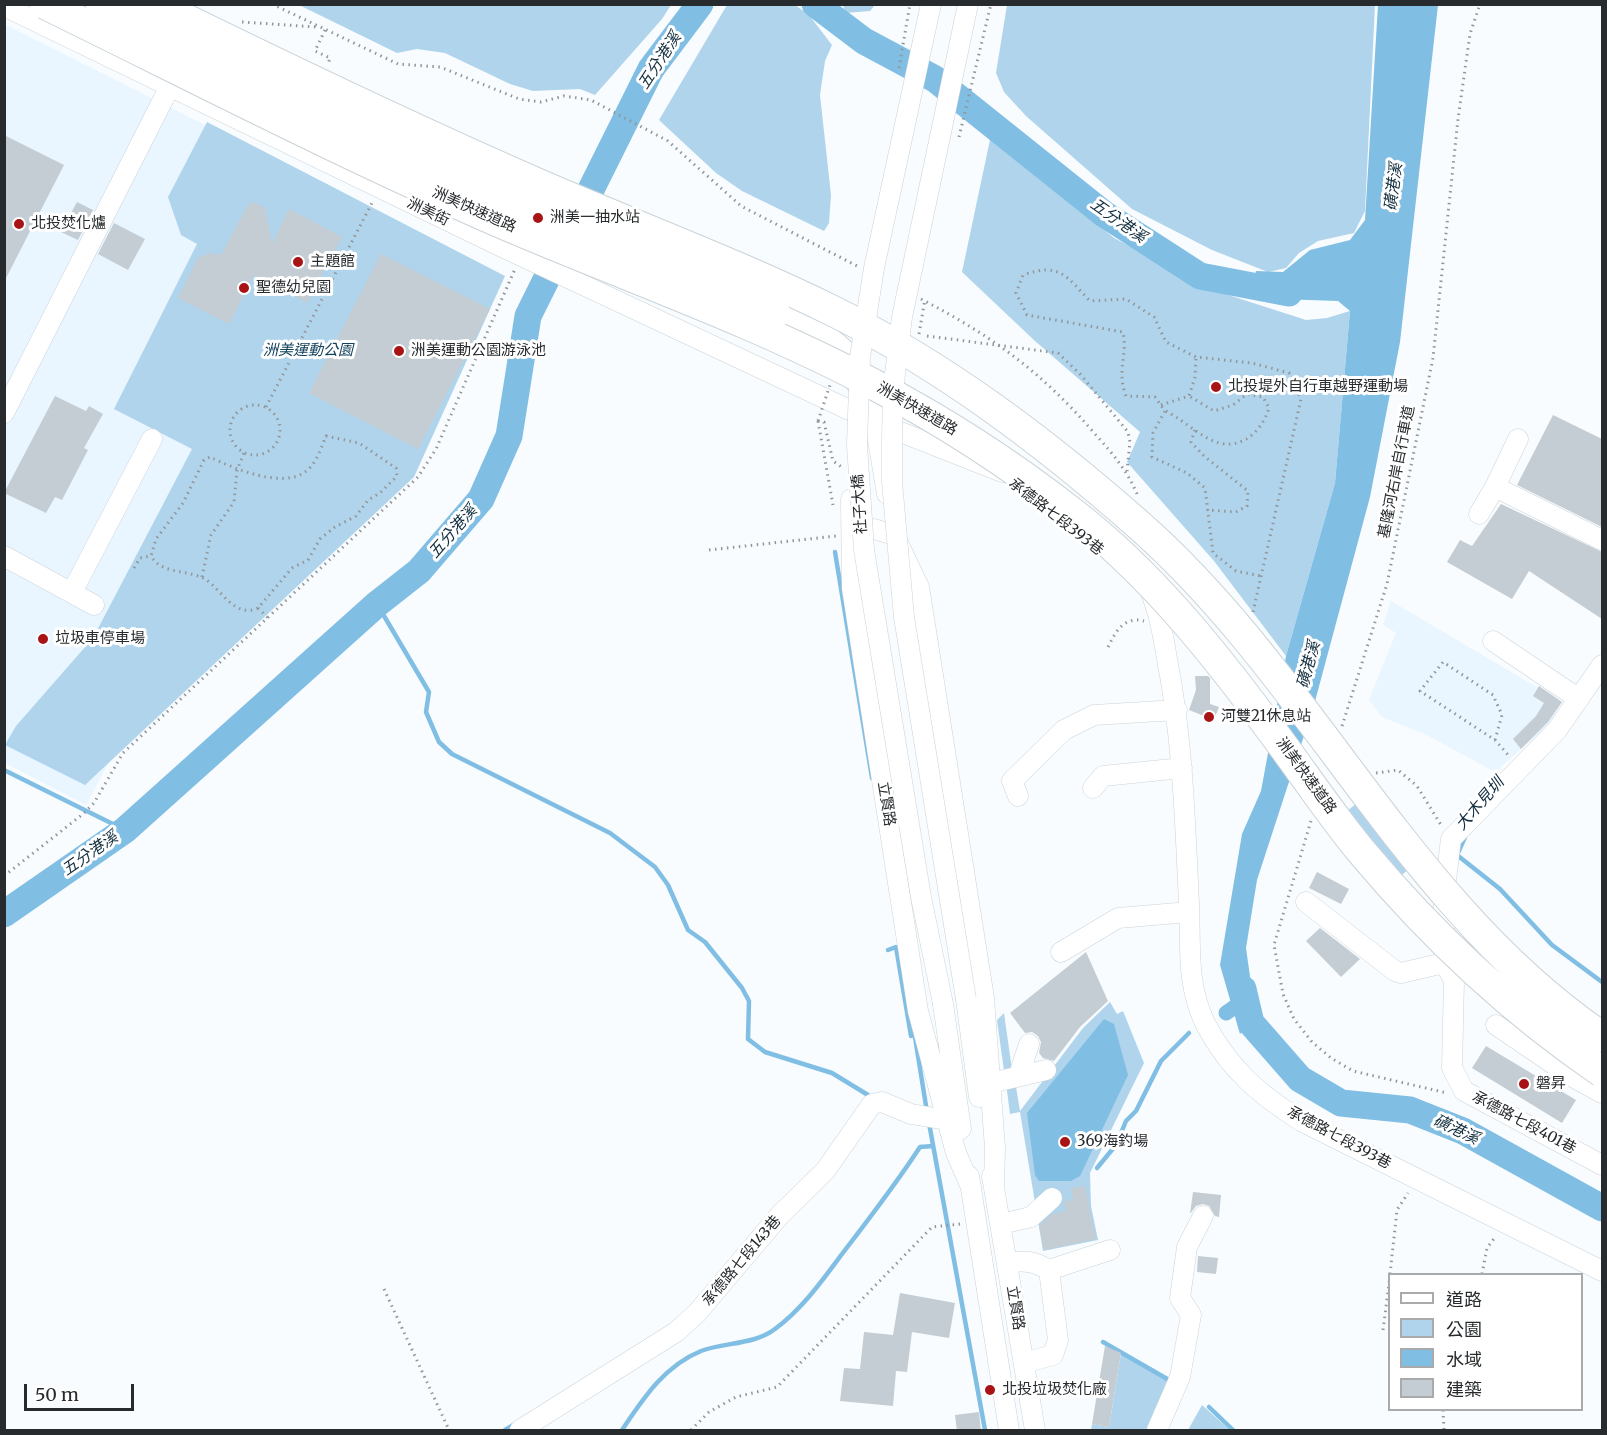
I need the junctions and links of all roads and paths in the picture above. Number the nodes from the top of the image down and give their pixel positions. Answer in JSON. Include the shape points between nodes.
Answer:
{"nodes":[{"id":1,"x":45,"y":4,"type":"edge"},
{"id":2,"x":101,"y":4,"type":"edge"},
{"id":3,"x":155,"y":4,"type":"edge"},
{"id":4,"x":272,"y":4,"type":"edge"},
{"id":5,"x":920,"y":4,"type":"edge"},
{"id":6,"x":932,"y":4,"type":"edge"},
{"id":7,"x":968,"y":4,"type":"edge"},
{"id":8,"x":979,"y":4,"type":"edge"},
{"id":9,"x":991,"y":4,"type":"edge"},
{"id":10,"x":1480,"y":4,"type":"edge"},
{"id":11,"x":4,"y":6,"type":"edge"},
{"id":12,"x":231,"y":21,"type":"dead end"},
{"id":13,"x":318,"y":27,"type":"junction"},
{"id":14,"x":325,"y":30,"type":"junction"},
{"id":15,"x":326,"y":68,"type":"dead end"},
{"id":16,"x":170,"y":86,"type":"junction"},
{"id":17,"x":668,"y":141,"type":"dead end"},
{"id":18,"x":957,"y":146,"type":"dead end"},
{"id":19,"x":380,"y":188,"type":"junction"},
{"id":20,"x":525,"y":263,"type":"junction"},
{"id":21,"x":926,"y":291,"type":"dead end"},
{"id":22,"x":1196,"y":357,"type":"junction"},
{"id":23,"x":1189,"y":396,"type":"junction"},
{"id":24,"x":1161,"y":405,"type":"junction"},
{"id":25,"x":266,"y":407,"type":"junction"},
{"id":26,"x":1165,"y":411,"type":"junction"},
{"id":27,"x":4,"y":412,"type":"edge"},
{"id":28,"x":865,"y":417,"type":"junction"},
{"id":29,"x":1195,"y":430,"type":"junction"},
{"id":30,"x":152,"y":439,"type":"dead end"},
{"id":31,"x":1518,"y":439,"type":"dead end"},
{"id":32,"x":244,"y":453,"type":"junction"},
{"id":33,"x":847,"y":469,"type":"dead end"},
{"id":34,"x":237,"y":470,"type":"junction"},
{"id":35,"x":1127,"y":471,"type":"dead end"},
{"id":36,"x":1495,"y":487,"type":"junction"},
{"id":37,"x":834,"y":510,"type":"dead end"},
{"id":38,"x":1207,"y":510,"type":"junction"},
{"id":39,"x":1479,"y":514,"type":"dead end"},
{"id":40,"x":853,"y":534,"type":"junction"},
{"id":41,"x":894,"y":535,"type":"junction"},
{"id":42,"x":1602,"y":540,"type":"edge"},
{"id":43,"x":709,"y":550,"type":"dead end"},
{"id":44,"x":4,"y":556,"type":"edge"},
{"id":45,"x":151,"y":556,"type":"junction"},
{"id":46,"x":134,"y":568,"type":"dead end"},
{"id":47,"x":1261,"y":576,"type":"junction"},
{"id":48,"x":202,"y":577,"type":"junction"},
{"id":49,"x":72,"y":592,"type":"junction"},
{"id":50,"x":94,"y":605,"type":"dead end"},
{"id":51,"x":258,"y":608,"type":"junction"},
{"id":52,"x":268,"y":618,"type":"junction"},
{"id":53,"x":1250,"y":622,"type":"dead end"},
{"id":54,"x":1161,"y":625,"type":"junction"},
{"id":55,"x":1492,"y":641,"type":"dead end"},
{"id":56,"x":1108,"y":647,"type":"dead end"},
{"id":57,"x":1602,"y":665,"type":"edge"},
{"id":58,"x":1579,"y":699,"type":"junction"},
{"id":59,"x":1178,"y":710,"type":"junction"},
{"id":60,"x":1341,"y":731,"type":"dead end"},
{"id":61,"x":1495,"y":740,"type":"junction"},
{"id":62,"x":1182,"y":768,"type":"junction"},
{"id":63,"x":1520,"y":768,"type":"junction"},
{"id":64,"x":1366,"y":774,"type":"dead end"},
{"id":65,"x":1093,"y":788,"type":"dead end"},
{"id":66,"x":1018,"y":796,"type":"dead end"},
{"id":67,"x":1314,"y":811,"type":"dead end"},
{"id":68,"x":1451,"y":839,"type":"junction"},
{"id":69,"x":4,"y":876,"type":"edge"},
{"id":70,"x":921,"y":897,"type":"junction"},
{"id":71,"x":1306,"y":902,"type":"dead end"},
{"id":72,"x":1189,"y":912,"type":"junction"},
{"id":73,"x":1061,"y":952,"type":"dead end"},
{"id":74,"x":1444,"y":963,"type":"junction"},
{"id":75,"x":971,"y":997,"type":"junction"},
{"id":76,"x":943,"y":1004,"type":"joint"},
{"id":77,"x":1496,"y":1025,"type":"dead end"},
{"id":78,"x":1602,"y":1037,"type":"edge"},
{"id":79,"x":1029,"y":1044,"type":"dead end"},
{"id":80,"x":1046,"y":1070,"type":"dead end"},
{"id":81,"x":1602,"y":1072,"type":"edge"},
{"id":82,"x":1018,"y":1075,"type":"junction"},
{"id":83,"x":984,"y":1080,"type":"junction"},
{"id":84,"x":1464,"y":1091,"type":"junction"},
{"id":85,"x":1602,"y":1093,"type":"edge"},
{"id":86,"x":946,"y":1120,"type":"junction"},
{"id":87,"x":1602,"y":1165,"type":"edge"},
{"id":88,"x":1416,"y":1179,"type":"junction"},
{"id":89,"x":971,"y":1187,"type":"junction"},
{"id":90,"x":1052,"y":1198,"type":"dead end"},
{"id":91,"x":1203,"y":1216,"type":"dead end"},
{"id":92,"x":975,"y":1222,"type":"junction"},
{"id":93,"x":1507,"y":1223,"type":"junction"},
{"id":94,"x":1001,"y":1224,"type":"junction"},
{"id":95,"x":1110,"y":1250,"type":"dead end"},
{"id":96,"x":1007,"y":1263,"type":"junction"},
{"id":97,"x":1049,"y":1270,"type":"junction"},
{"id":98,"x":1602,"y":1271,"type":"edge"},
{"id":99,"x":1390,"y":1273,"type":"edge"},
{"id":100,"x":1482,"y":1273,"type":"edge"},
{"id":101,"x":384,"y":1289,"type":"dead end"},
{"id":102,"x":1388,"y":1291,"type":"edge"},
{"id":103,"x":1383,"y":1330,"type":"dead end"},
{"id":104,"x":997,"y":1354,"type":"junction"},
{"id":105,"x":1022,"y":1357,"type":"junction"},
{"id":106,"x":1443,"y":1411,"type":"edge"},
{"id":107,"x":1444,"y":1430,"type":"edge"},
{"id":108,"x":449,"y":1431,"type":"edge"},
{"id":109,"x":520,"y":1431,"type":"edge"},
{"id":110,"x":691,"y":1431,"type":"edge"},
{"id":111,"x":1009,"y":1431,"type":"edge"},
{"id":112,"x":1035,"y":1431,"type":"edge"},
{"id":113,"x":1157,"y":1431,"type":"edge"}],
"edges":[{"from":1,"to":81,"type":"highway","name":"洲美快速道路","bridge":true,"via":[[413,183],[868,381],[942,422],[1011,468],[1076,516],[1139,571],[1205,644],[1358,847],[1429,928],[1525,1016]]},
{"from":2,"to":28,"type":"highway","bridge":true,"via":[[454,175],[775,313],[816,340],[839,366]]},
{"from":3,"to":78,"type":"highway","bridge":true,"via":[[540,184],[837,313],[915,357],[999,412],[1143,528],[1192,577],[1256,649],[1429,875],[1529,982]]},
{"from":4,"to":13,"type":"path"},
{"from":5,"to":70,"type":"street","bridge":true,"via":[[864,266],[850,356],[846,445],[853,550],[893,792]]},
{"from":6,"to":70,"type":"street","name":"社子大橋","bridge":true,"via":[[874,268],[860,357],[857,445],[864,550]]},
{"from":7,"to":75,"type":"street","bridge":true,"via":[[902,317],[893,390],[892,482],[904,617]]},
{"from":8,"to":75,"type":"street","bridge":true,"via":[[918,289],[903,442],[914,616]]},
{"from":9,"to":18,"type":"path","bridge":true},
{"from":10,"to":60,"type":"path","name":"基隆河右岸自行車道","via":[[1470,34],[1458,119],[1433,358],[1387,584]]},
{"from":11,"to":16,"type":"street","name":"洲美街"},
{"from":12,"to":13,"type":"path"},
{"from":13,"to":14,"type":"path"},
{"from":14,"to":15,"type":"path","via":[[315,51],[330,58]]},
{"from":14,"to":17,"type":"path","via":[[399,64],[440,67],[519,99],[541,102],[564,96],[591,100]]},
{"from":16,"to":19,"type":"street","name":"洲美街"},
{"from":16,"to":27,"type":"street"},
{"from":19,"to":20,"type":"street","name":"洲美街"},
{"from":19,"to":25,"type":"path"},
{"from":20,"to":28,"type":"street","name":"洲美街","via":[[579,282]]},
{"from":20,"to":52,"type":"path","via":[[499,301],[436,449],[418,477]]},
{"from":21,"to":35,"type":"path","bridge":true,"via":[[919,335],[1058,353],[1128,432],[1131,442]]},
{"from":22,"to":23,"type":"path"},
{"from":22,"to":24,"type":"path","via":[[1166,342],[1154,317],[1126,298],[1090,302],[1058,270],[1043,268],[1023,275],[1016,293],[1027,315],[1123,332],[1126,347],[1119,379],[1126,396],[1155,397]]},
{"from":22,"to":47,"type":"path","via":[[1252,363],[1289,373],[1301,399]]},
{"from":23,"to":24,"type":"path"},
{"from":23,"to":29,"type":"path","via":[[1214,411],[1233,405],[1247,394],[1263,397],[1269,408],[1260,430],[1247,440],[1232,444],[1211,440]]},
{"from":24,"to":26,"type":"path"},
{"from":25,"to":32,"type":"path","via":[[244,407],[233,416],[230,437]]},
{"from":25,"to":32,"type":"path","via":[[280,423],[276,444],[258,456]]},
{"from":26,"to":29,"type":"path"},
{"from":26,"to":38,"type":"path","via":[[1153,433],[1152,457],[1187,473],[1205,488]]},
{"from":28,"to":40,"type":"street","name":"立賢路","via":[[851,494]]},
{"from":28,"to":41,"type":"street","name":"立賢路"},
{"from":28,"to":54,"type":"street","name":"承德路七段393巷","via":[[993,469],[1087,538],[1142,594]]},
{"from":29,"to":38,"type":"path","via":[[1191,442],[1248,491],[1247,506],[1236,512]]},
{"from":30,"to":49,"type":"street"},
{"from":31,"to":36,"type":"street"},
{"from":32,"to":34,"type":"path"},
{"from":33,"to":37,"type":"path","via":[[832,461],[824,422],[818,421]]},
{"from":34,"to":45,"type":"path","via":[[210,458],[204,460],[183,503],[156,539]]},
{"from":34,"to":48,"type":"path","via":[[234,502],[211,535]]},
{"from":34,"to":51,"type":"path","via":[[289,478],[305,472],[326,436],[359,443],[396,468],[397,476],[368,500],[356,516],[320,539],[308,560],[292,568]]},
{"from":36,"to":39,"type":"street"},
{"from":36,"to":42,"type":"street"},
{"from":38,"to":47,"type":"path","via":[[1213,553],[1236,571]]},
{"from":40,"to":41,"type":"street","via":[[874,529]]},
{"from":40,"to":43,"type":"path"},
{"from":40,"to":86,"type":"street","name":"立賢路","via":[[852,588],[918,1011]]},
{"from":41,"to":83,"type":"street","name":"立賢路","via":[[919,587],[984,998]]},
{"from":44,"to":49,"type":"street"},
{"from":45,"to":46,"type":"path","via":[[140,558]]},
{"from":45,"to":48,"type":"path","via":[[155,563],[172,571]]},
{"from":47,"to":53,"type":"path"},
{"from":48,"to":51,"type":"path","via":[[242,610]]},
{"from":49,"to":50,"type":"street"},
{"from":51,"to":52,"type":"path"},
{"from":52,"to":69,"type":"path","via":[[123,753],[94,803]]},
{"from":54,"to":56,"type":"path","via":[[1135,619],[1119,626]]},
{"from":54,"to":59,"type":"street","name":"承德路七段393巷"},
{"from":55,"to":58,"type":"street"},
{"from":57,"to":58,"type":"street"},
{"from":58,"to":63,"type":"street","via":[[1557,730]]},
{"from":59,"to":62,"type":"street","name":"承德路七段393巷"},
{"from":59,"to":66,"type":"street","via":[[1094,715],[1064,730],[1012,781]]},
{"from":61,"to":61,"type":"path","via":[[1420,691],[1443,662],[1493,695],[1502,715]]},
{"from":61,"to":63,"type":"path"},
{"from":62,"to":65,"type":"street","via":[[1103,776]]},
{"from":62,"to":72,"type":"street","name":"承德路七段393巷"},
{"from":63,"to":68,"type":"street"},
{"from":64,"to":68,"type":"path","via":[[1398,770],[1417,786]]},
{"from":67,"to":84,"type":"path","via":[[1274,945],[1283,994],[1294,1019],[1312,1042],[1353,1071],[1443,1094]]},
{"from":68,"to":74,"type":"street","name":"承德路七段401巷","via":[[1444,896]]},
{"from":70,"to":76,"type":"street","name":"社子大橋","bridge":true},
{"from":71,"to":74,"type":"street","via":[[1395,971]]},
{"from":72,"to":73,"type":"street","via":[[1118,918]]},
{"from":72,"to":88,"type":"street","name":"承德路七段393巷","via":[[1189,972],[1205,1022],[1226,1059],[1260,1095],[1301,1121]]},
{"from":74,"to":84,"type":"street","name":"承德路七段401巷","via":[[1454,980],[1452,1068]]},
{"from":75,"to":83,"type":"street","name":"立賢路"},
{"from":76,"to":89,"type":"street","name":"立賢路"},
{"from":77,"to":85,"type":"street"},
{"from":79,"to":82,"type":"street"},
{"from":80,"to":82,"type":"street"},
{"from":82,"to":83,"type":"street"},
{"from":83,"to":94,"type":"street","name":"立賢路","via":[[982,1131]]},
{"from":84,"to":87,"type":"street","name":"承德路七段401巷"},
{"from":86,"to":89,"type":"street","name":"立賢路"},
{"from":86,"to":109,"type":"street","name":"承德路七段143巷","via":[[911,1114],[882,1102],[872,1104],[825,1171],[780,1215],[697,1313],[676,1332]]},
{"from":88,"to":93,"type":"street","name":"承德路七段393巷"},
{"from":88,"to":99,"type":"path","via":[[1397,1210]]},
{"from":89,"to":92,"type":"street","name":"立賢路"},
{"from":90,"to":94,"type":"street","via":[[1031,1217]]},
{"from":91,"to":113,"type":"street","via":[[1187,1247],[1180,1298],[1191,1315],[1179,1377]]},
{"from":92,"to":104,"type":"street","name":"立賢路"},
{"from":92,"to":110,"type":"path","via":[[932,1227],[777,1387],[736,1397],[709,1412]]},
{"from":93,"to":98,"type":"street","name":"承德路七段393巷"},
{"from":93,"to":100,"type":"path","via":[[1487,1248]]},
{"from":94,"to":96,"type":"street","name":"立賢路"},
{"from":95,"to":97,"type":"street"},
{"from":96,"to":97,"type":"street","via":[[1037,1262]]},
{"from":96,"to":105,"type":"street","name":"立賢路"},
{"from":97,"to":105,"type":"street","via":[[1058,1340],[1053,1355]]},
{"from":101,"to":108,"type":"path"},
{"from":102,"to":103,"type":"path"},
{"from":104,"to":105,"type":"street"},
{"from":104,"to":111,"type":"street","name":"立賢路"},
{"from":105,"to":112,"type":"street","name":"立賢路"},
{"from":106,"to":107,"type":"path"}]}
